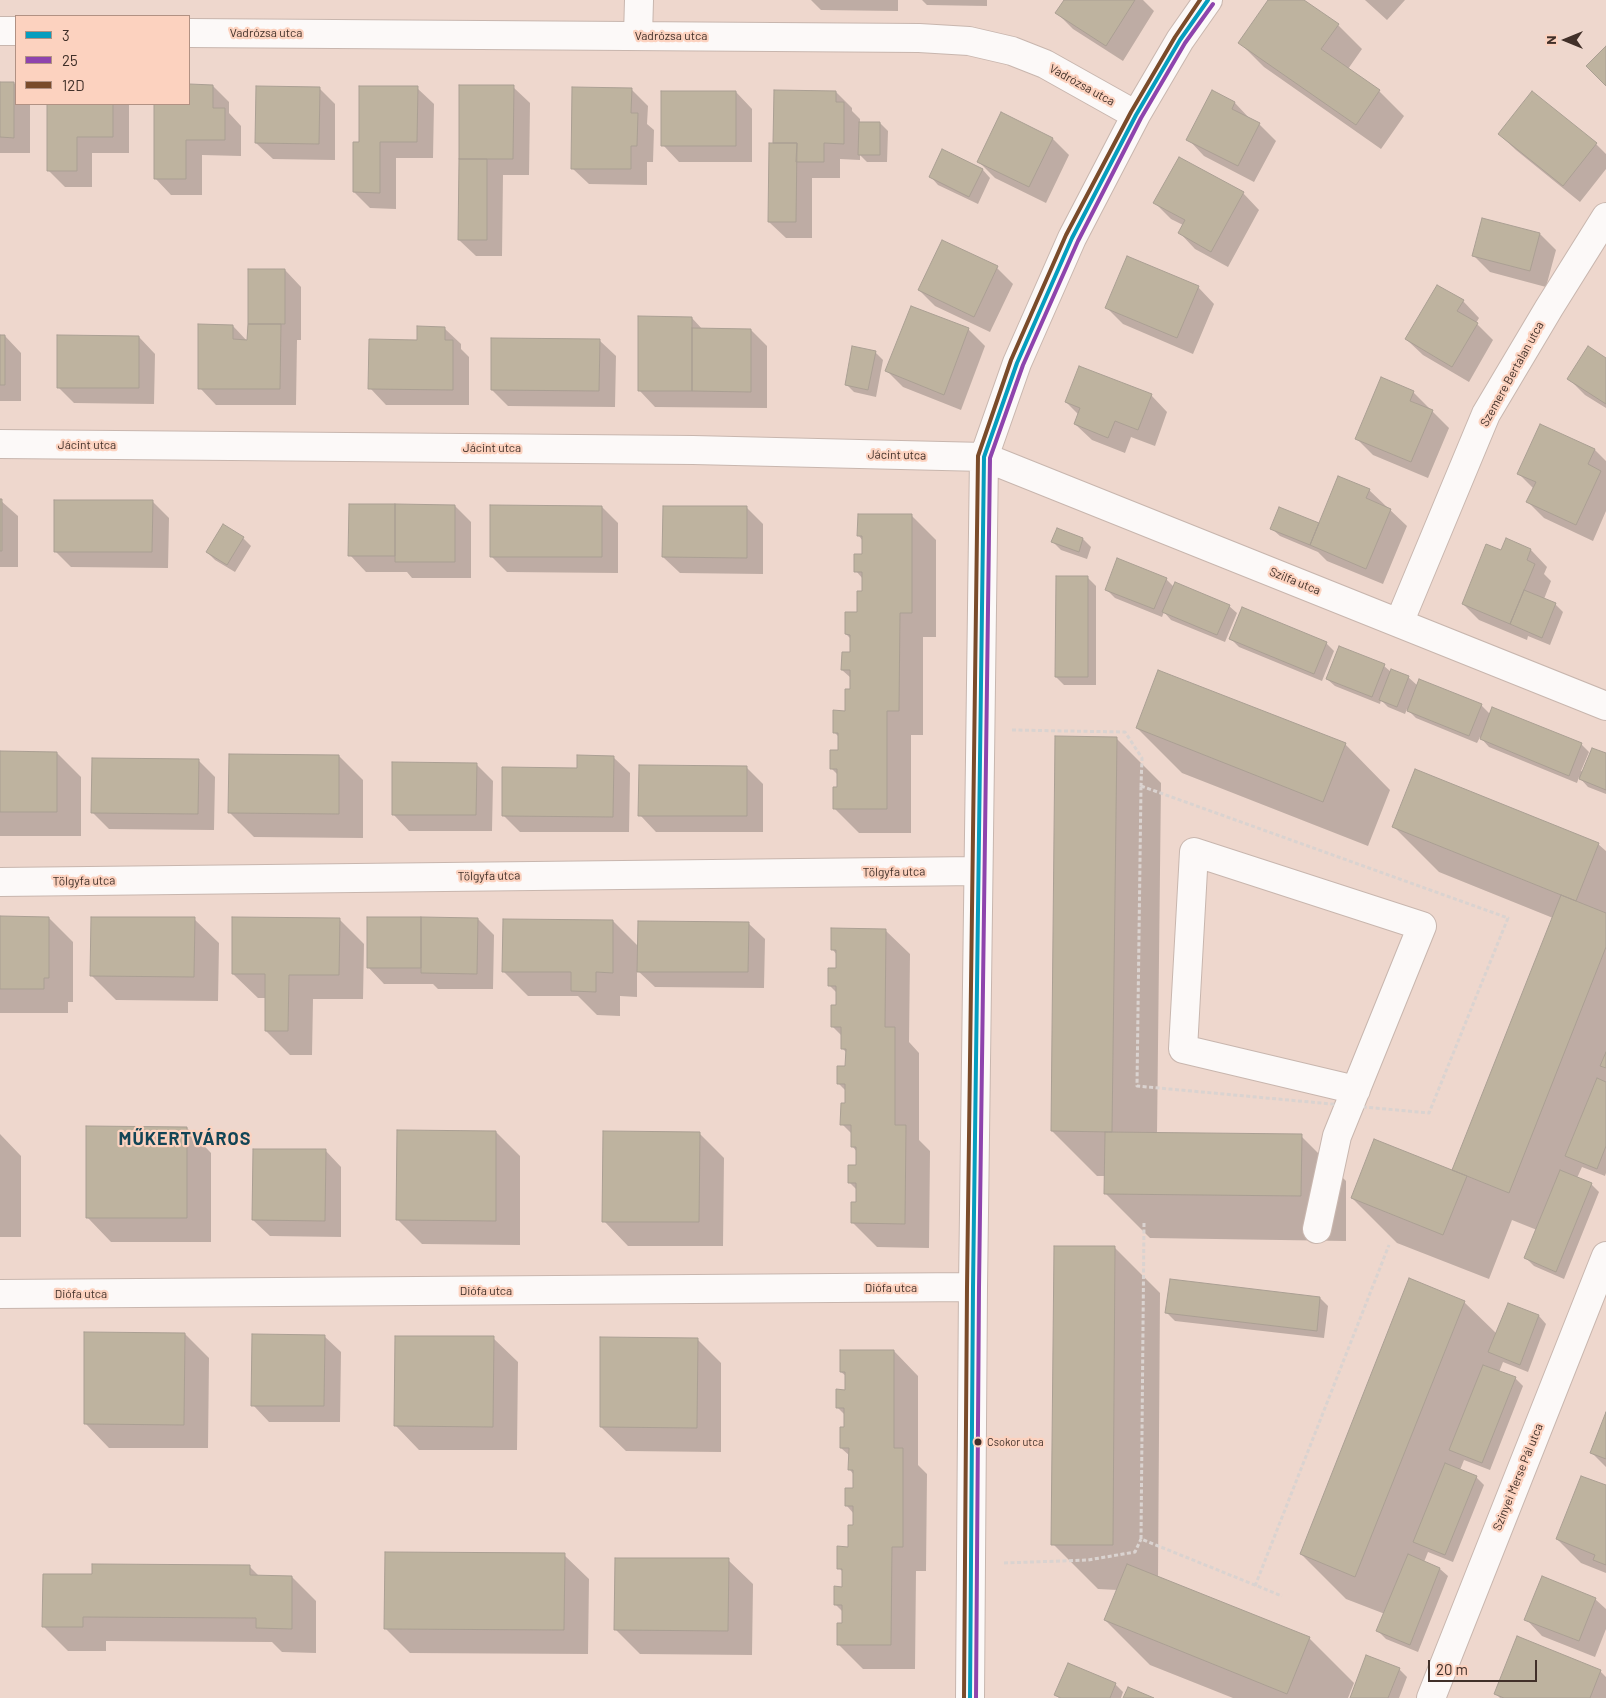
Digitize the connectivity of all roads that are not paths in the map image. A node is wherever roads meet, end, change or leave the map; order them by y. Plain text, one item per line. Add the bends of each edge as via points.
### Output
1 (639, 0) edge
2 (1208, 0) edge
3 (0, 31) edge
4 (15, 31) edge
5 (190, 33) edge
6 (638, 36) junction
7 (1136, 115) junction
8 (1606, 217) edge
9 (0, 444) edge
10 (984, 457) junction
11 (1399, 623) junction
12 (1606, 706) edge
13 (978, 871) junction
14 (0, 882) edge
15 (1353, 1098) junction
16 (1317, 1229) dead end
17 (1606, 1256) edge
18 (972, 1287) junction
19 (0, 1294) edge
20 (970, 1698) edge
21 (1431, 1698) edge

1 - 6 street
2 - 7 street via 1180,40
3 - 4 street
5 - 6 street, Vadrózsa utca
6 - 7 street, Vadrózsa utca via 969,41 1012,51 1045,64
7 - 10 street via 1068,246 1016,363
8 - 11 street, Szemere Bertalan utca via 1486,414
9 - 10 street, Jácint utca via 693,450
10 - 11 street, Szilfa utca
10 - 13 street
11 - 12 street, Szilfa utca
13 - 14 street, Tölgyfa utca
13 - 18 street
15 - 15 street via 1422,926 1194,852 1183,1049
15 - 16 street via 1337,1136
17 - 21 street, Szinyei Merse Pál utca
18 - 19 street, Diófa utca
18 - 20 street

